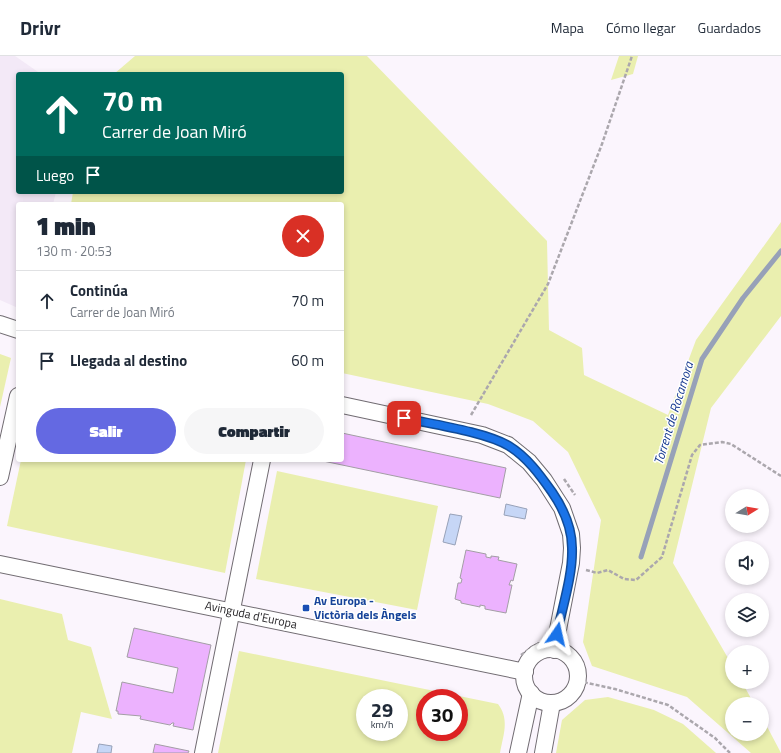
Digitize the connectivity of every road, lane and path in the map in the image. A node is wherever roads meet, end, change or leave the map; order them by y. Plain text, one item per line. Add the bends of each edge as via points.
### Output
1 (632, 56) edge
2 (0, 324) edge
3 (16, 329) edge
4 (16, 405) edge
5 (344, 406) edge
6 (471, 415) dead end
7 (262, 462) edge
8 (781, 476) edge
9 (0, 477) edge
10 (0, 564) edge
11 (586, 570) dead end
12 (232, 611) junction
13 (549, 644) junction
14 (520, 656) dead end
15 (525, 672) junction
16 (578, 681) junction
17 (531, 693) junction
18 (552, 703) junction
19 (203, 753) edge
20 (518, 753) edge
21 (542, 753) edge
22 (730, 753) edge

1 - 6 path via 602,144 548,284
2 - 3 street
4 - 9 street
5 - 13 street via 496,440 518,452 544,480 562,508 572,548 571,563
7 - 12 street
8 - 11 path via 731,444 722,442 700,445 692,455 662,557 636,580 624,579 608,570 597,573
10 - 12 street, Avinguda d'Europa
12 - 15 street, Avinguda d'Europa
12 - 19 street
13 - 14 path
13 - 15 street via 528,662
13 - 16 street via 574,662
15 - 17 street via 527,688
16 - 18 street via 568,697
16 - 22 path via 668,705 715,738
17 - 18 street via 541,701
17 - 20 street
18 - 21 street

